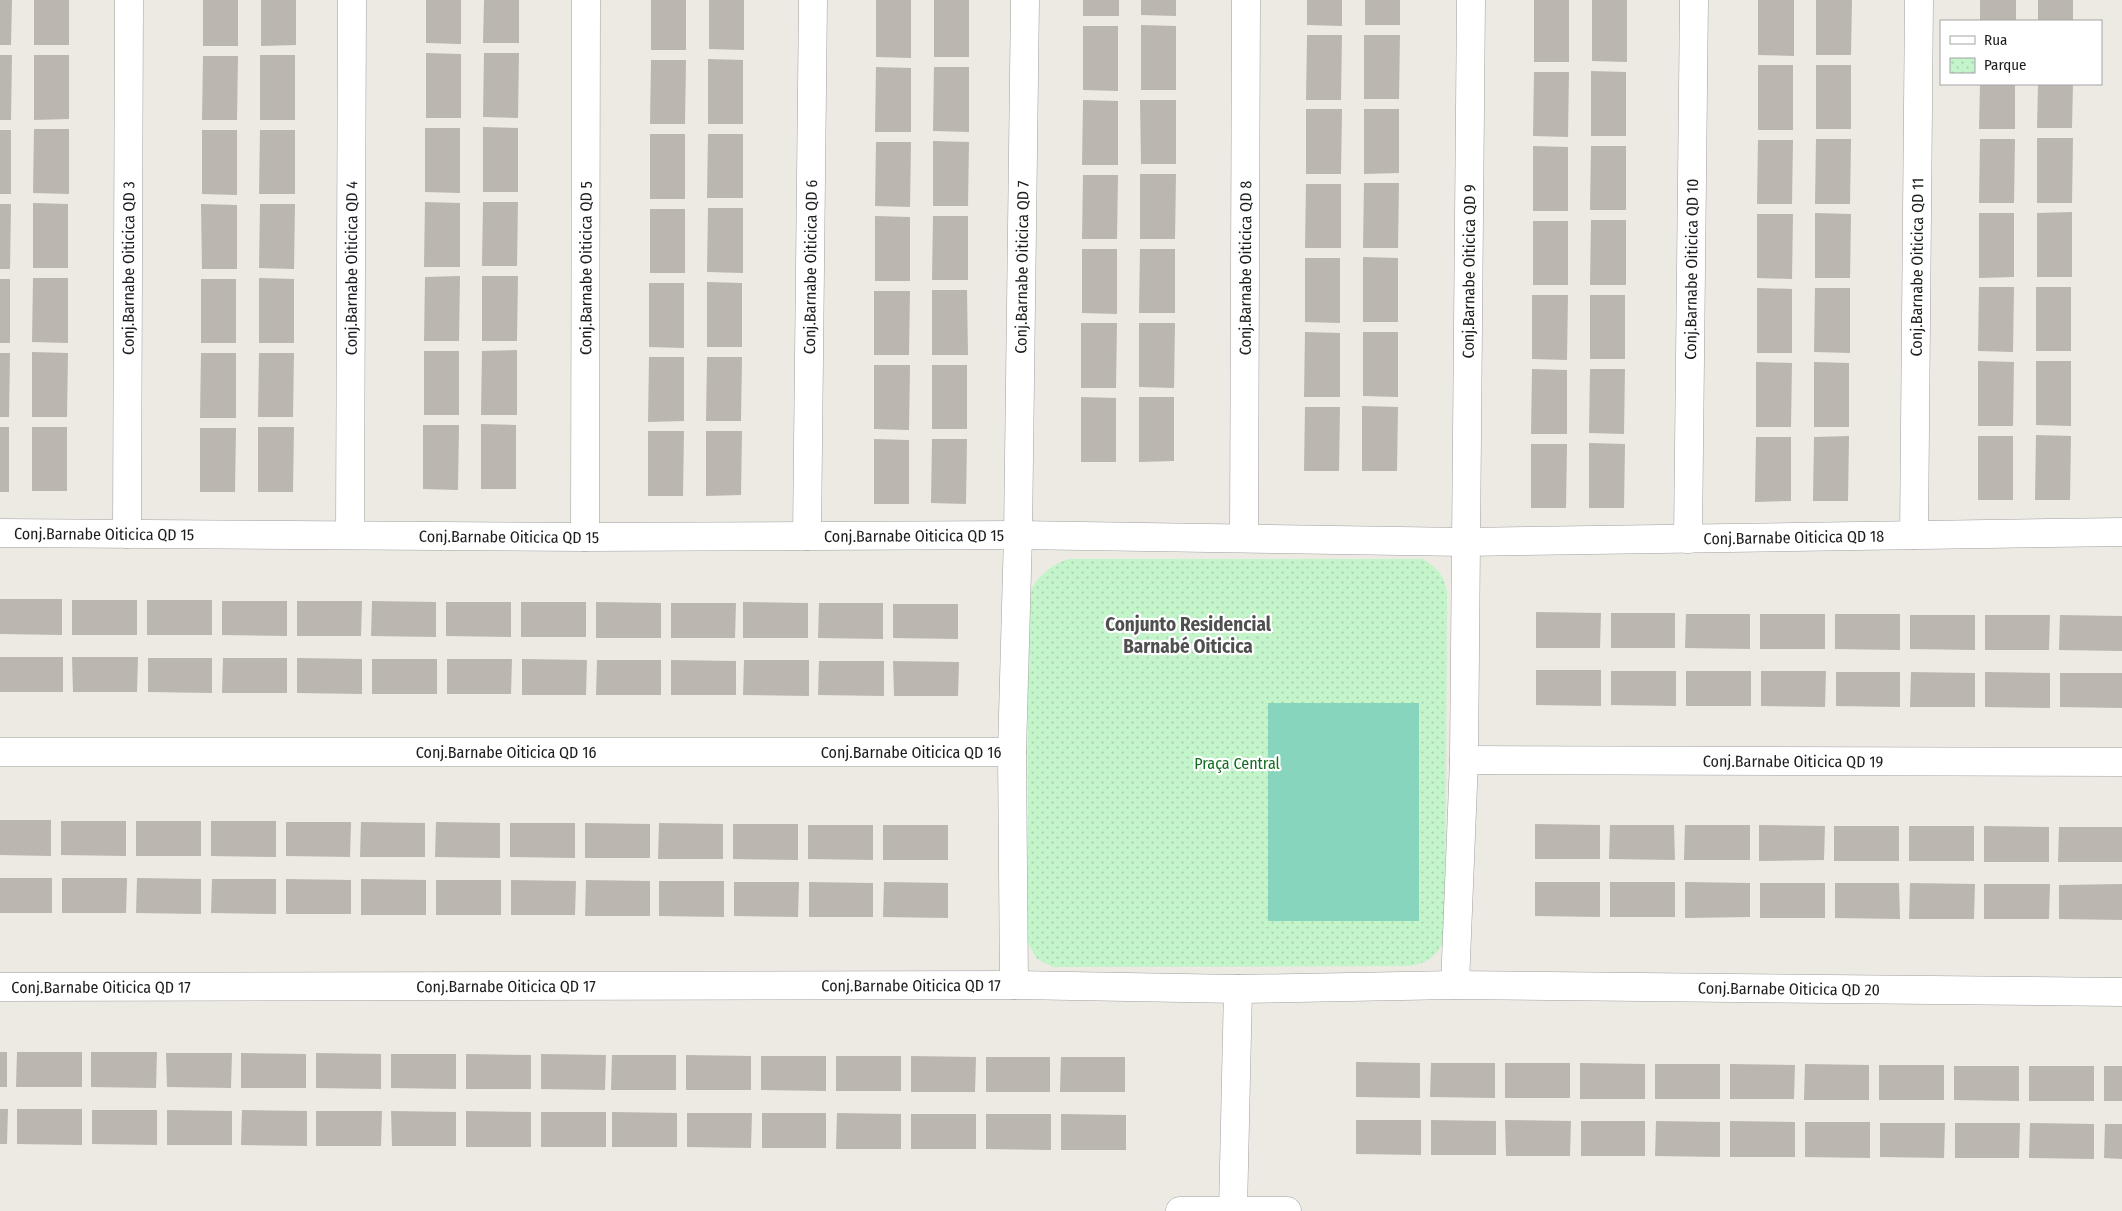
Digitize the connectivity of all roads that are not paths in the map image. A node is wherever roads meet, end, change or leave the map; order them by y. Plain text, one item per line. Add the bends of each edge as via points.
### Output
1 (130, 0) edge
2 (352, 0) edge
3 (586, 0) edge
4 (813, 0) edge
5 (1025, 0) edge
6 (1246, 0) edge
7 (1471, 0) edge
8 (1694, 0) edge
9 (1919, 0) edge
10 (2122, 532) edge
11 (0, 533) edge
12 (127, 534) junction
13 (350, 534) junction
14 (1018, 535) junction
15 (1914, 535) junction
16 (808, 536) junction
17 (585, 537) junction
18 (1244, 538) junction
19 (1688, 538) junction
20 (1465, 542) junction
21 (0, 752) edge
22 (1012, 752) junction
23 (1464, 760) junction
24 (2122, 762) edge
25 (1014, 985) junction
26 (1455, 985) junction
27 (0, 987) edge
28 (1238, 989) junction
29 (2122, 992) edge
30 (1180, 1211) edge
31 (1233, 1211) edge
32 (1287, 1211) edge

1 - 12 street, Conj.Barnabe Oiticica QD 3
2 - 13 street, Conj.Barnabe Oiticica QD 4
3 - 17 street, Conj.Barnabe Oiticica QD 5
4 - 16 street, Conj.Barnabe Oiticica QD 6
5 - 14 street, Conj.Barnabe Oiticica QD 7
6 - 18 street, Conj.Barnabe Oiticica QD 8
7 - 20 street, Conj.Barnabe Oiticica QD 9
8 - 19 street, Conj.Barnabe Oiticica QD 10
9 - 15 street, Conj.Barnabe Oiticica QD 11
10 - 15 street, Conj.Barnabe Oiticica QD 18
11 - 12 street, Conj.Barnabe Oiticica QD 15
12 - 13 street, Conj.Barnabe Oiticica QD 15
13 - 17 street, Conj.Barnabe Oiticica QD 15
14 - 16 street, Conj.Barnabe Oiticica QD 15
14 - 18 street, Conj.Barnabe Oiticica QD 15
14 - 22 street, Conj.Barnabe Oiticica QD 7
15 - 19 street, Conj.Barnabe Oiticica QD 18
16 - 17 street, Conj.Barnabe Oiticica QD 15
18 - 20 street, Conj.Barnabe Oiticica QD 18
19 - 20 street, Conj.Barnabe Oiticica QD 18
20 - 23 street, Conj.Barnabe Oiticica QD 9
21 - 22 street, Conj.Barnabe Oiticica QD 16
22 - 25 street, Conj.Barnabe Oiticica QD 7
23 - 24 street, Conj.Barnabe Oiticica QD 19
23 - 26 street, Conj.Barnabe Oiticica QD 9
25 - 27 street, Conj.Barnabe Oiticica QD 17
25 - 28 street, Conj.Barnabe Oiticica QD 17
26 - 28 street, Conj.Barnabe Oiticica QD 20
26 - 29 street, Conj.Barnabe Oiticica QD 20
28 - 31 street
30 - 31 street
31 - 32 street

